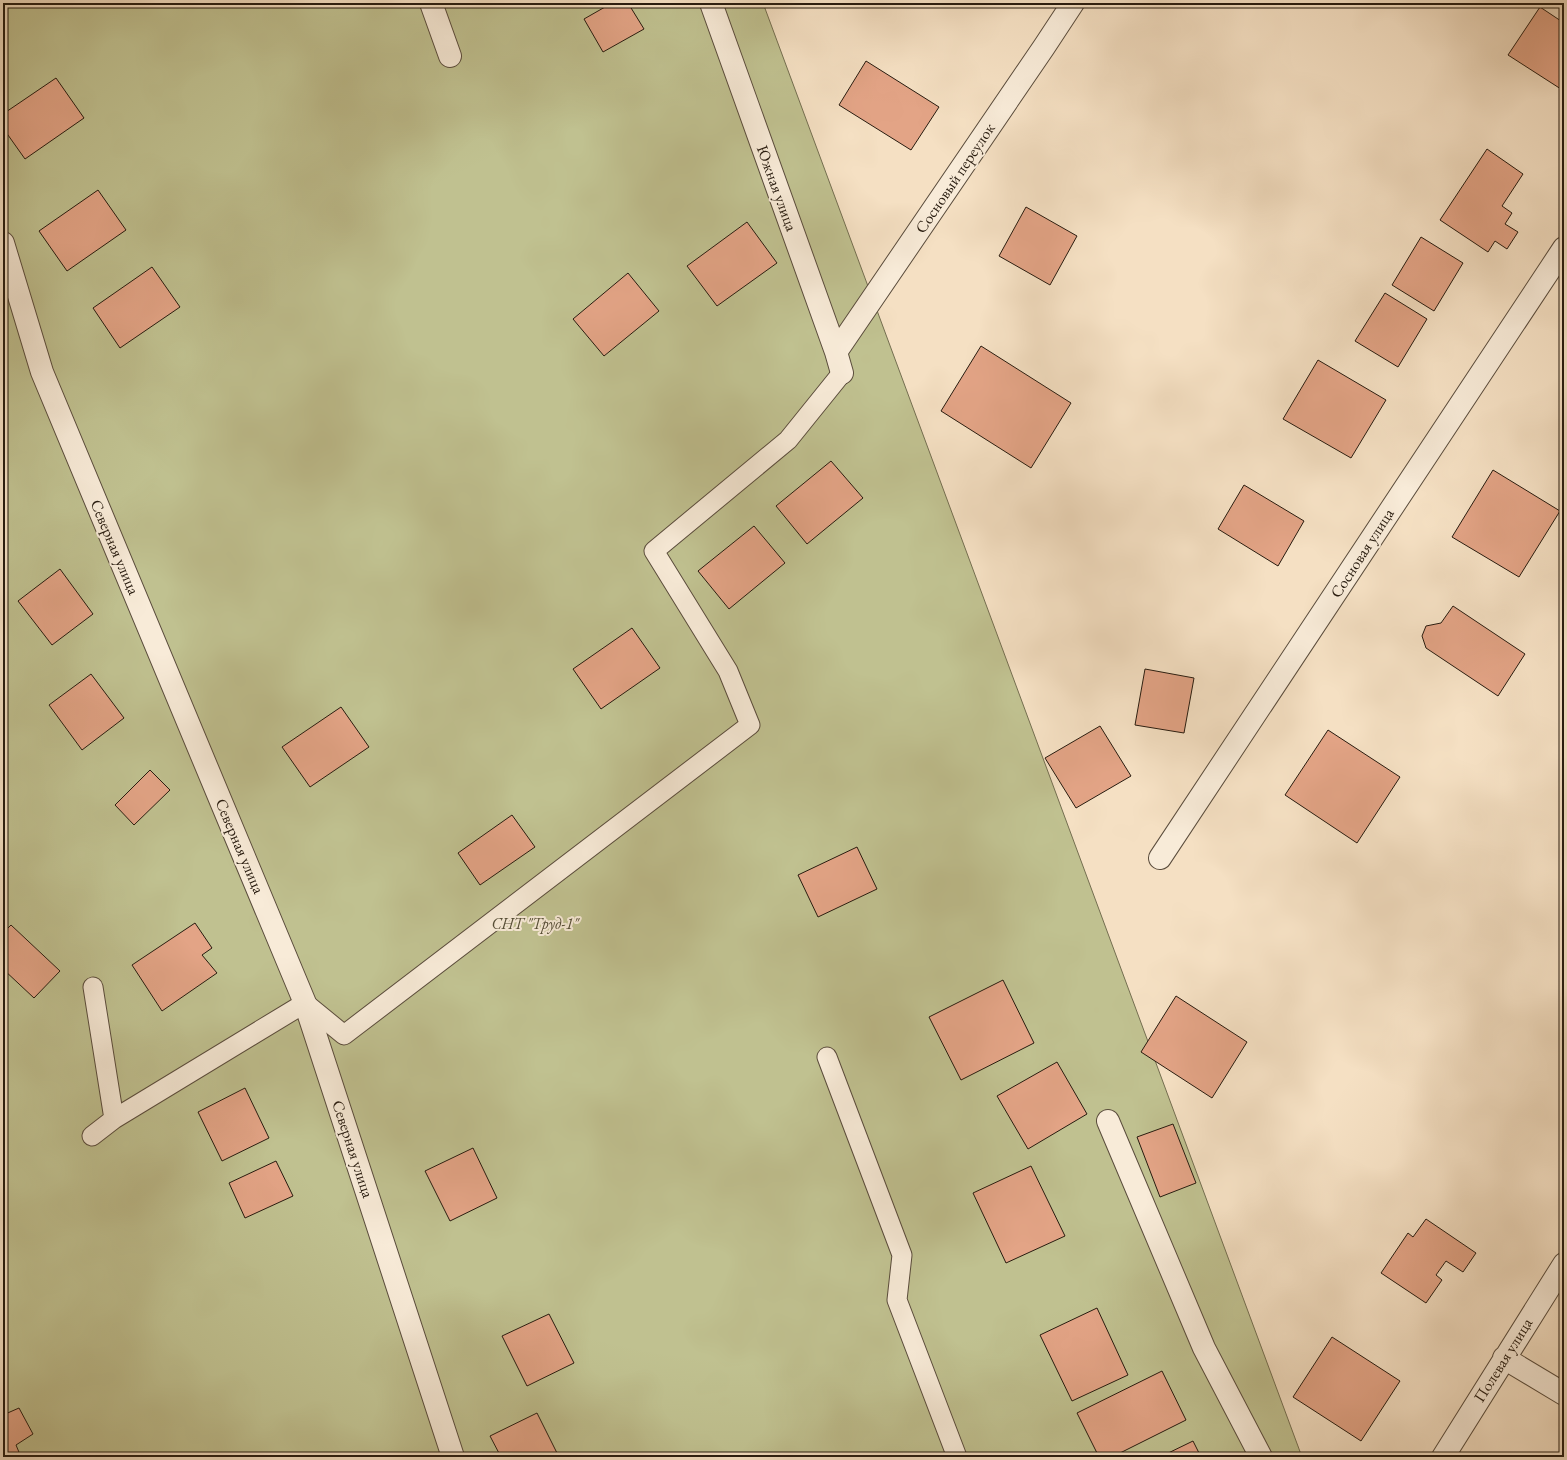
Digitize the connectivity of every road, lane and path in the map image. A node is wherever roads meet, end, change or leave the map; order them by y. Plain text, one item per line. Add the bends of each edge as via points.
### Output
1 (431, 3) edge
2 (711, 3) edge
3 (1073, 3) edge
4 (450, 56) dead end
5 (3, 243) edge
6 (1564, 248) edge
7 (836, 352) junction
8 (842, 374) joint
9 (1160, 858) dead end
10 (93, 987) dead end
11 (305, 1003) junction
12 (827, 1056) dead end
13 (114, 1119) junction
14 (1108, 1122) dead end
15 (92, 1136) dead end
16 (1564, 1264) edge
17 (1504, 1358) junction
18 (1564, 1394) edge
19 (453, 1457) edge
20 (957, 1457) edge
21 (1261, 1457) edge
22 (1443, 1457) edge

1 - 4 street
2 - 7 street, Южная улица
3 - 7 street, Сосновый переулок
5 - 11 street, Северная улица via 42,372
6 - 9 street, Сосновая улица
7 - 8 street, Южная улица
8 - 11 lane via 788,440 654,551 728,671 750,725 344,1035
10 - 13 lane
11 - 13 lane
11 - 19 street, Северная улица
12 - 20 lane via 902,1256 897,1300
13 - 15 lane
14 - 21 street via 1204,1348
16 - 17 street, Полевая улица
17 - 18 street
17 - 22 street, Полевая улица

